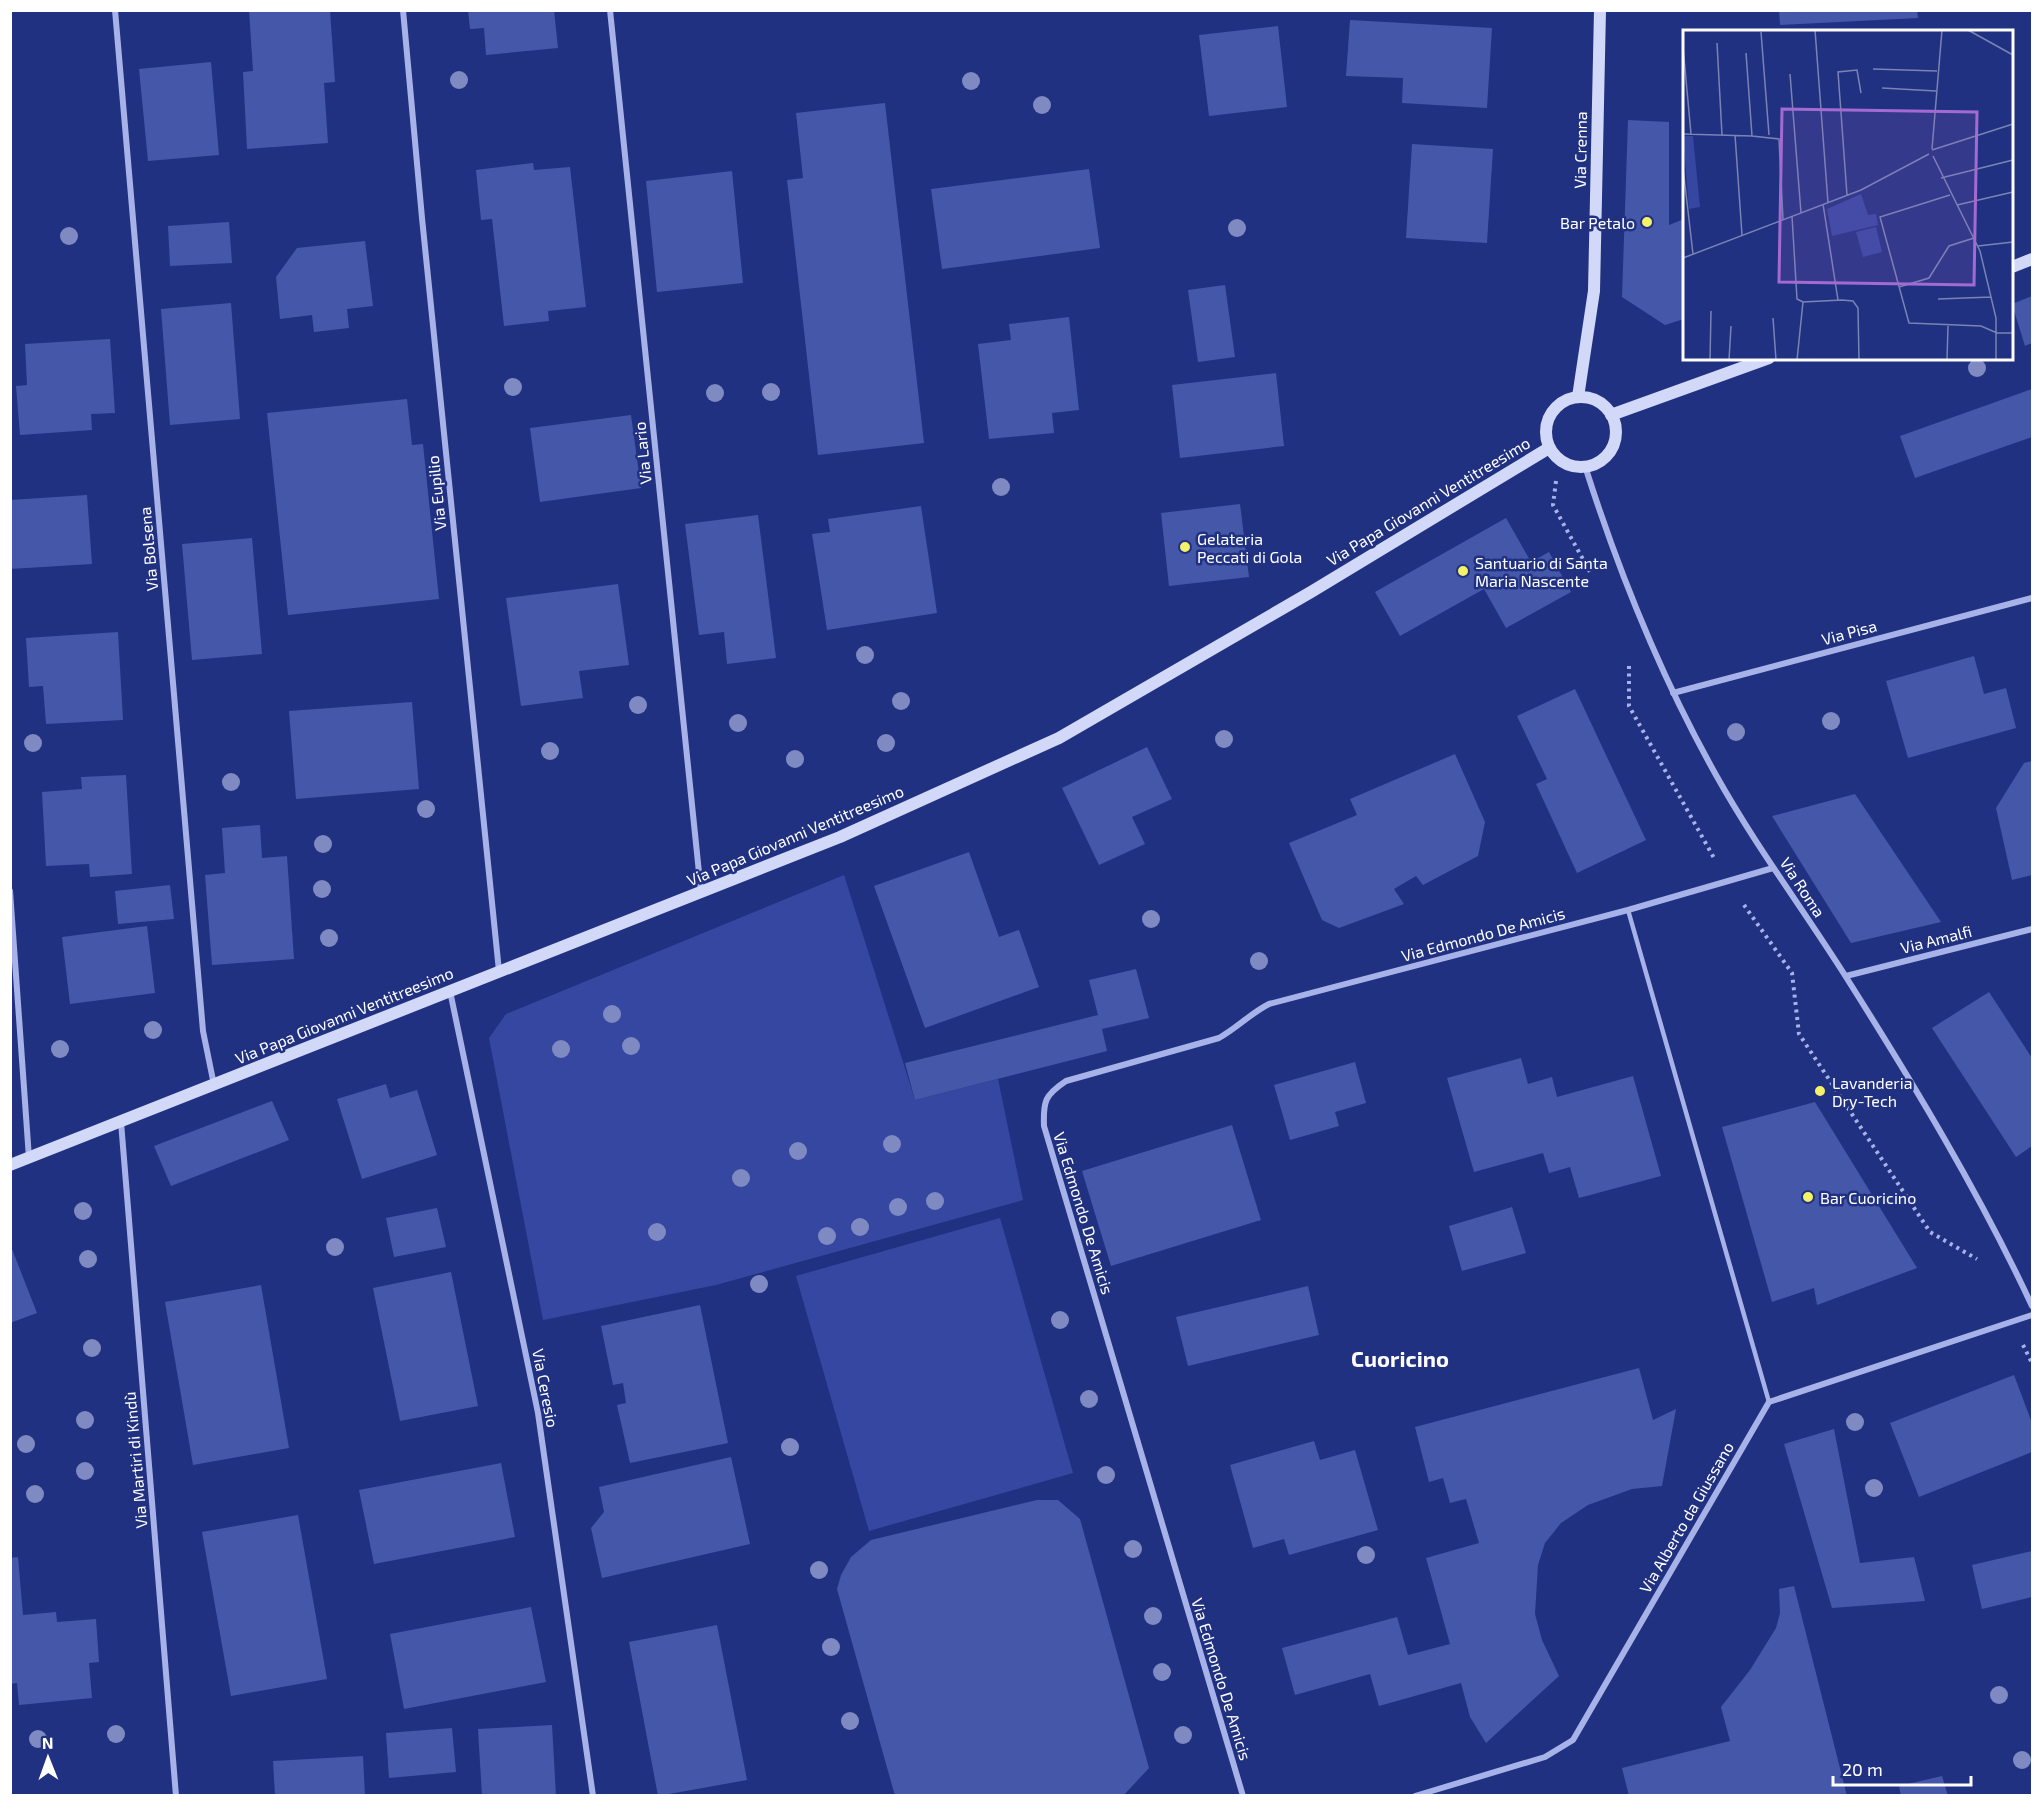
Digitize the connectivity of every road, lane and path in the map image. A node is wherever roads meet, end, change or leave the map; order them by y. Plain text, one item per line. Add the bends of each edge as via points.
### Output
1 (115, 10) edge
2 (403, 10) edge
3 (610, 10) edge
4 (1600, 10) edge
5 (2032, 259) edge
6 (2013, 267) edge
7 (1762, 360) edge
8 (1578, 397) junction
9 (1611, 415) junction
10 (1549, 448) junction
11 (1558, 459) junction
12 (1586, 466) junction
13 (1591, 574) dead end
14 (2032, 598) edge
15 (1629, 664) dead end
16 (1673, 693) junction
17 (1773, 868) junction
18 (1728, 882) junction
19 (10, 891) edge
20 (701, 892) junction
21 (1628, 910) junction
22 (2032, 929) edge
23 (500, 972) junction
24 (1845, 976) junction
25 (450, 990) junction
26 (214, 1085) junction
27 (121, 1122) junction
28 (29, 1158) junction
29 (10, 1166) edge
30 (1978, 1260) dead end
31 (2032, 1306) edge
32 (2032, 1315) edge
33 (2011, 1322) junction
34 (2032, 1363) edge
35 (1768, 1402) junction
36 (176, 1796) edge
37 (593, 1796) edge
38 (1243, 1796) edge
39 (1415, 1796) edge

1 - 26 street, Via Bolsena via 202,1031
2 - 23 street, Via Eupilio
3 - 20 street, Via Lario
4 - 8 street, Via Crenna via 1594,291
5 - 6 street
7 - 9 street
8 - 9 street via 1591,398
8 - 10 street via 1564,401 1547,421
9 - 12 street via 1616,437 1612,447 1606,457
10 - 11 street
10 - 20 street, Via Papa Giovanni Ventitreesimo via 1059,738 840,837
11 - 12 street via 1572,466
11 - 13 path via 1553,505
12 - 16 street, Via Roma via 1612,551
14 - 16 street, Via Pisa
15 - 18 path via 1629,706
16 - 17 street, Via Roma via 1716,776
17 - 18 street, Via Edmondo De Amicis
17 - 24 street, Via Roma
18 - 21 street, Via Edmondo De Amicis
18 - 30 path via 1792,974 1799,1034 1923,1222 1930,1232
19 - 28 street
20 - 23 street, Via Papa Giovanni Ventitreesimo
21 - 35 lane
21 - 38 street, Via Edmondo De Amicis via 1269,1004 1219,1038 1066,1081 1050,1092 1043,1108 1044,1126
22 - 24 street, Via Amalfi
23 - 25 street, Via Papa Giovanni Ventitreesimo
24 - 31 street, Via Roma via 1960,1164
25 - 26 street, Via Papa Giovanni Ventitreesimo
25 - 37 street, Via Ceresio via 538,1413
26 - 27 street, Via Papa Giovanni Ventitreesimo
27 - 28 street, Via Papa Giovanni Ventitreesimo
27 - 36 street, Via Martiri di Kindù
28 - 29 street, Via Papa Giovanni Ventitreesimo
32 - 33 street
33 - 34 path
33 - 35 street
35 - 39 street, Via Alberto da Giussano via 1573,1740 1545,1757

